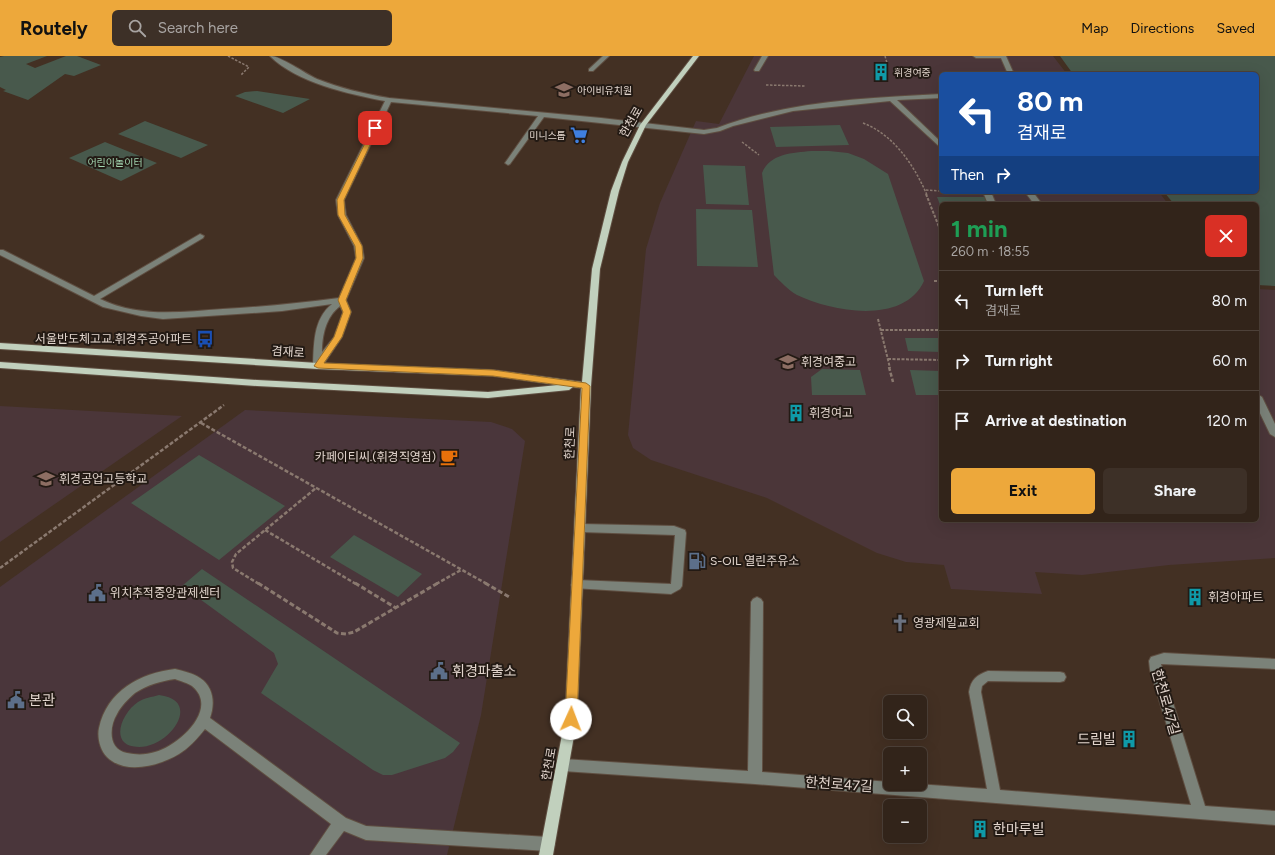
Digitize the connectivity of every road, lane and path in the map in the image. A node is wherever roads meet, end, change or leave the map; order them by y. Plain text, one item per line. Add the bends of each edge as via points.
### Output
1 (228, 56) edge
2 (273, 56) edge
3 (606, 56) edge
4 (696, 56) edge
5 (765, 56) edge
6 (885, 56) edge
7 (976, 56) edge
8 (887, 63) dead end
9 (591, 70) dead end
10 (757, 70) dead end
11 (1010, 72) edge
12 (241, 75) dead end
13 (939, 96) edge
14 (891, 98) junction
15 (389, 100) junction
16 (542, 114) junction
17 (861, 123) dead end
18 (643, 125) junction
19 (736, 138) dead end
20 (939, 144) edge
21 (759, 155) dead end
22 (508, 163) dead end
23 (926, 190) junction
24 (939, 190) edge
25 (939, 226) edge
26 (200, 236) dead end
27 (0, 252) edge
28 (939, 280) edge
29 (934, 281) dead end
30 (94, 299) junction
31 (342, 300) junction
32 (878, 319) dead end
33 (881, 330) junction
34 (939, 330) edge
35 (0, 346) edge
36 (888, 359) junction
37 (939, 360) edge
38 (0, 365) edge
39 (318, 366) junction
40 (893, 382) dead end
41 (586, 386) junction
42 (1259, 401) edge
43 (224, 405) dead end
44 (201, 423) dead end
45 (1275, 434) edge
46 (316, 488) junction
47 (581, 528) junction
48 (265, 530) junction
49 (0, 568) edge
50 (461, 570) junction
51 (577, 585) junction
52 (511, 598) dead end
53 (757, 602) dead end
54 (396, 608) junction
55 (1275, 664) edge
56 (1060, 677) dead end
57 (204, 720) junction
58 (563, 765) junction
59 (755, 778) junction
60 (995, 797) junction
61 (1200, 813) junction
62 (1275, 818) edge
63 (341, 823) junction
64 (547, 849) edge
65 (317, 855) edge

1 - 12 path via 249,67
2 - 15 street via 300,73 335,88
3 - 9 street
4 - 18 main road, 한천로
5 - 10 street
6 - 8 path
7 - 11 street via 1002,56
13 - 14 street
14 - 18 street via 793,110 712,132
14 - 20 street
15 - 16 street
15 - 31 street via 340,200 342,215 358,246 360,258
16 - 18 street
16 - 22 street
17 - 23 path via 882,131 915,168
18 - 41 main road, 한천로 via 625,162 615,191 596,269
19 - 21 path
23 - 24 path
23 - 25 path
26 - 30 street
27 - 30 street
28 - 29 path
30 - 31 street via 119,310 163,316 282,308
31 - 39 street via 328,311 318,337
31 - 39 street via 347,312 338,337
32 - 33 path
33 - 34 path
33 - 36 path
35 - 39 main road, 겸재로
36 - 37 path
36 - 40 path
38 - 41 main road via 257,383 488,395
39 - 41 main road, 겸재로 via 493,373
41 - 47 main road, 한천로
42 - 45 street
43 - 49 path
44 - 46 path
46 - 48 path
46 - 50 path
47 - 51 main road, 한천로
47 - 51 street via 674,530 680,533 676,586 672,589
48 - 54 path
48 - 54 path via 236,554 232,562 233,568 337,633 354,632
50 - 52 path
50 - 54 path
51 - 58 main road, 한천로 via 571,719
53 - 59 street
55 - 61 street, 한천로47길 via 1164,658 1155,661
56 - 60 street via 988,676 979,679 976,684 975,692
57 - 57 street via 206,694 200,684 189,677 175,674 144,681 129,691 115,704 107,718 104,733 107,746 116,756 130,761 147,762 181,747 194,735
57 - 63 street
58 - 59 street, 한천로47길
58 - 64 main road, 한천로
59 - 60 street, 한천로47길
60 - 61 street, 한천로47길
61 - 62 street, 한천로47길
63 - 64 street via 366,833
63 - 65 street

